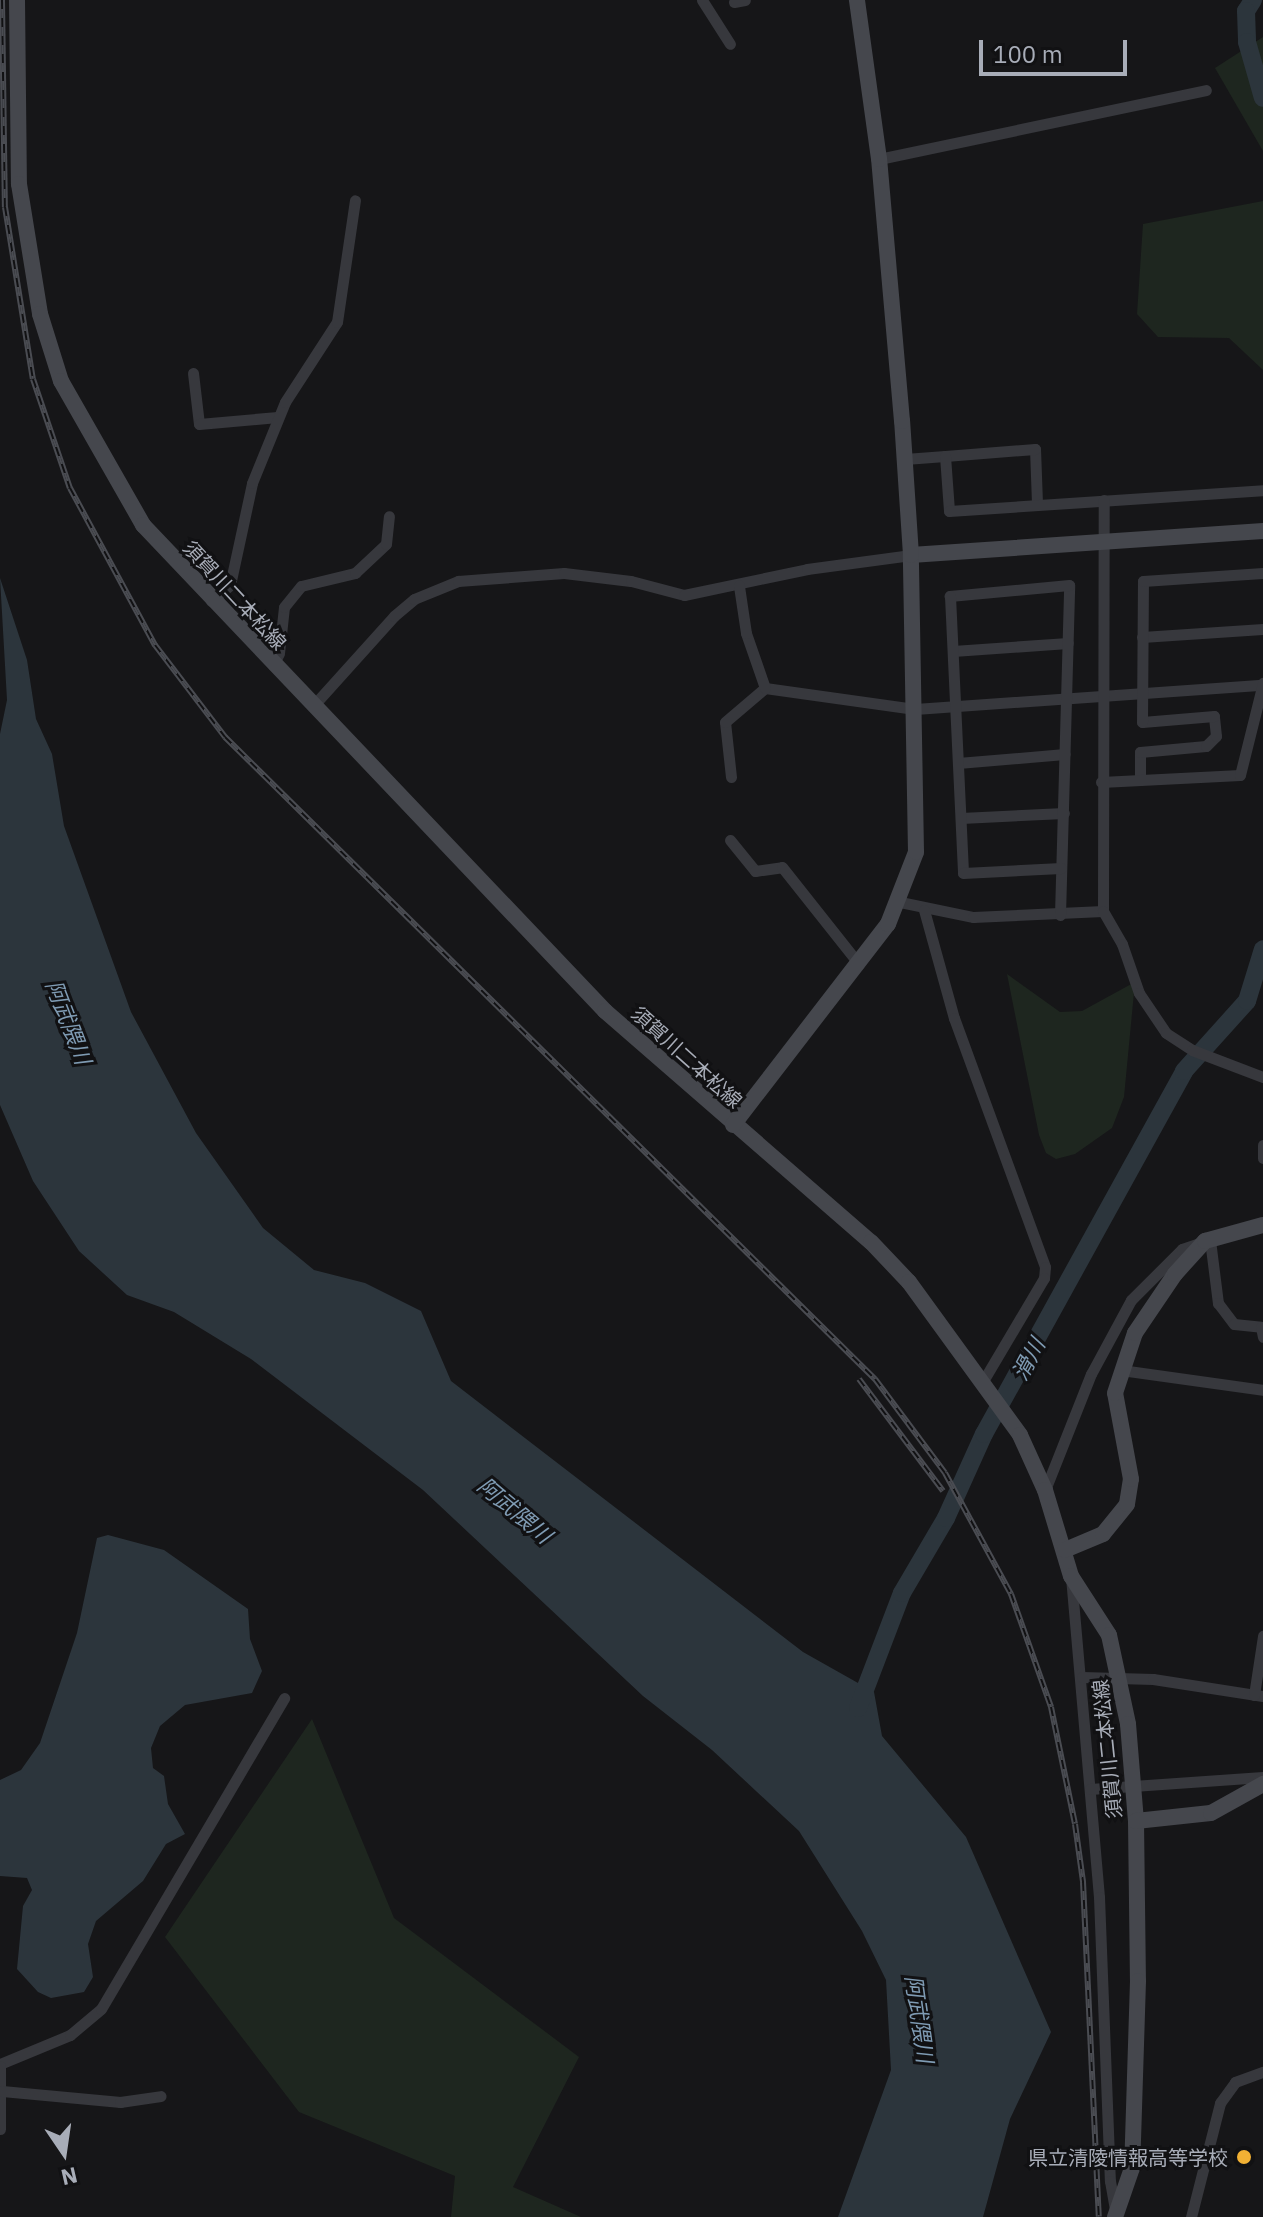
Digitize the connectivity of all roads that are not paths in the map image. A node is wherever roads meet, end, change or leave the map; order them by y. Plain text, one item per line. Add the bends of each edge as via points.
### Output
1 (17, 0) edge
2 (702, 0) edge
3 (857, 0) edge
4 (730, 44) dead end
5 (1206, 90) dead end
6 (879, 159) junction
7 (355, 200) dead end
8 (193, 373) dead end
9 (278, 417) junction
10 (945, 456) junction
11 (905, 459) junction
12 (1263, 490) edge
13 (1104, 500) junction
14 (1037, 503) junction
15 (389, 516) dead end
16 (1263, 531) edge
17 (1107, 542) junction
18 (911, 555) junction
19 (1263, 573) edge
20 (739, 586) junction
21 (211, 601) junction
22 (1263, 629) edge
23 (1142, 637) junction
24 (1068, 643) junction
25 (953, 651) junction
26 (273, 665) junction
27 (1263, 684) edge
28 (765, 688) junction
29 (1141, 693) junction
30 (1104, 695) junction
31 (1067, 698) junction
32 (313, 706) junction
33 (955, 706) junction
34 (915, 709) junction
35 (1065, 754) junction
36 (958, 763) junction
37 (731, 777) dead end
38 (1140, 780) junction
39 (1101, 782) junction
40 (1064, 813) junction
41 (961, 818) junction
42 (730, 840) dead end
43 (1061, 868) junction
44 (900, 902) junction
45 (924, 910) junction
46 (1103, 911) junction
47 (1060, 915) junction
48 (859, 964) junction
49 (1263, 1077) edge
50 (733, 1125) junction
51 (1263, 1145) edge
52 (1263, 1158) edge
53 (1263, 1225) edge
54 (1208, 1241) junction
55 (1263, 1337) edge
56 (1121, 1370) junction
57 (985, 1384) junction
58 (1263, 1390) edge
59 (1045, 1490) junction
60 (1065, 1550) junction
61 (1071, 1576) junction
62 (1263, 1636) edge
63 (1082, 1677) junction
64 (1120, 1678) junction
65 (1258, 1695) edge
66 (284, 1698) dead end
67 (1263, 1777) edge
68 (1263, 1784) edge
69 (1133, 1786) junction
70 (1090, 1789) junction
71 (1136, 1821) junction
72 (0, 2065) edge
73 (1263, 2072) edge
74 (2, 2091) junction
75 (161, 2096) dead end
76 (0, 2129) edge
77 (1116, 2216) edge
78 (1191, 2217) edge

1 - 21 main road, 須賀川二本松線 via 22,226 50,348 61,381 122,494
2 - 4 street
3 - 6 main road
5 - 6 street
6 - 11 main road
7 - 9 street via 337,322
8 - 9 street via 199,424
9 - 21 street via 252,483 230,585
10 - 11 street
10 - 14 street via 949,511
10 - 14 street via 1035,449
11 - 18 main road
12 - 13 street
13 - 14 street
13 - 17 street
15 - 26 street via 386,544 355,573 301,586 284,607
16 - 17 main road
17 - 18 main road
17 - 30 street
18 - 20 street via 807,569
18 - 34 main road
19 - 23 street via 1143,581
20 - 28 street via 746,633
20 - 32 street via 684,595 631,581 564,573 458,581 414,599 394,616
21 - 26 main road, 須賀川二本松線
22 - 23 street
23 - 29 street
24 - 25 street
24 - 25 street via 1069,585 950,596
24 - 31 street
25 - 33 street
26 - 32 main road, 須賀川二本松線
27 - 29 street
27 - 38 street via 1240,775
28 - 34 street
28 - 37 street via 725,722
29 - 30 street
29 - 38 street via 1142,722 1214,716 1216,736 1206,746 1140,752
30 - 31 street
30 - 39 street
31 - 33 street
31 - 35 street
32 - 50 main road, 須賀川二本松線 via 605,1011
33 - 34 street
33 - 36 street
34 - 44 main road via 918,828
35 - 36 street
35 - 40 street
36 - 41 street
38 - 39 street
39 - 46 street
40 - 41 street
40 - 43 street
41 - 43 street via 963,873
42 - 48 street via 755,871 782,867
43 - 47 street
44 - 45 street
44 - 48 main road
45 - 47 street via 973,917
45 - 57 street via 954,1018 1045,1267 1044,1278
46 - 47 street
46 - 49 street via 1151,1017 1192,1050
48 - 50 main road
50 - 57 main road, 須賀川二本松線 via 871,1242 909,1282
51 - 52 street
53 - 54 main road
54 - 55 street via 1218,1303 1234,1324 1261,1327
54 - 56 main road via 1150,1310
54 - 59 street via 1182,1249 1131,1300 1091,1374
56 - 58 street
56 - 60 main road via 1114,1406 1130,1463 1127,1504 1103,1534
57 - 59 main road, 須賀川二本松線 via 1015,1425
59 - 60 main road, 須賀川二本松線
60 - 61 main road, 須賀川二本松線
61 - 63 street
61 - 64 main road, 須賀川二本松線 via 1109,1635
62 - 65 street
63 - 64 street
63 - 70 street
64 - 65 street
64 - 69 main road, 須賀川二本松線
66 - 72 street via 101,2009 70,2035
67 - 69 street
68 - 71 main road via 1211,1813
69 - 70 street
69 - 71 main road, 須賀川二本松線
70 - 77 street
71 - 77 main road, 須賀川二本松線 via 1133,2153 1130,2180
72 - 74 street
73 - 78 street via 1235,2082 1220,2103
74 - 75 street via 120,2102
74 - 76 street

